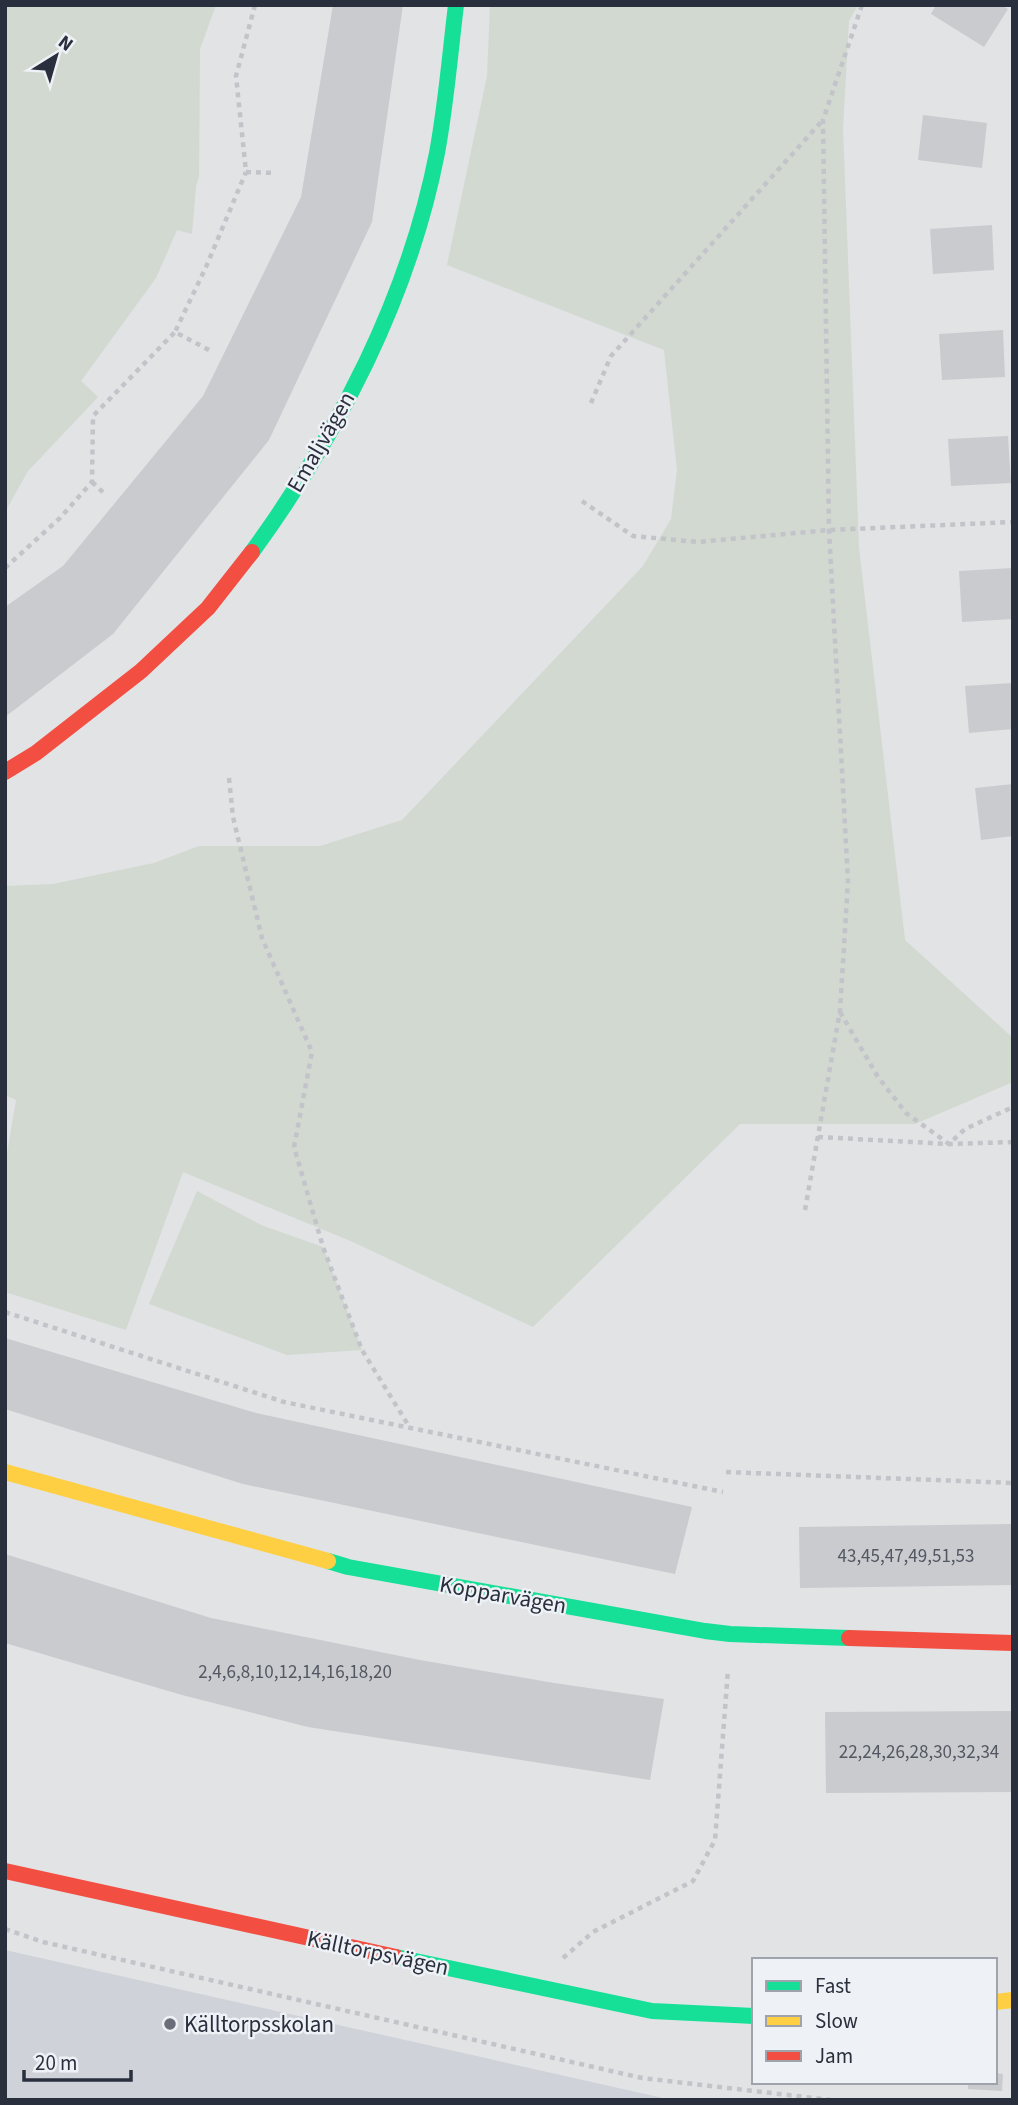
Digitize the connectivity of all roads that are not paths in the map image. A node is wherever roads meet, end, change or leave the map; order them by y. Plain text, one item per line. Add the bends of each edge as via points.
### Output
1 (456, 5) edge
2 (5, 772) edge
3 (5, 1472) edge
4 (1013, 1643) edge
5 (5, 1871) edge
6 (752, 2016) edge

1 - 2 street, Emaljvägen via 437,153 416,236 385,321 326,442 208,608 141,671
3 - 4 street, Kopparvägen via 348,1567 705,1631
5 - 6 street, Källtorpsvägen via 550,1992 652,2011

